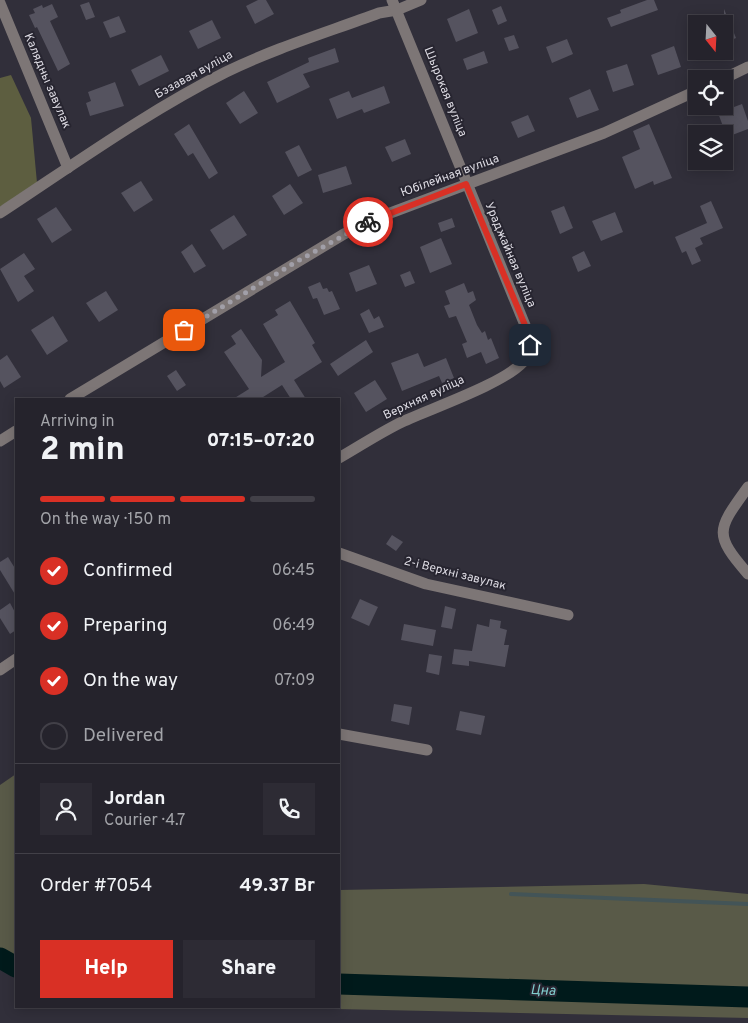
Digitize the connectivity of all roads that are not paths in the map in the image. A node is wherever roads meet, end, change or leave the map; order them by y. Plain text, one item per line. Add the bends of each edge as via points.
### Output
1 (420, 0) edge
2 (0, 3) edge
3 (395, 5) edge
4 (748, 67) edge
5 (733, 74) edge
6 (688, 95) edge
7 (68, 168) junction
8 (466, 184) junction
9 (0, 213) edge
10 (522, 363) joint
11 (72, 398) edge
12 (15, 432) edge
13 (0, 441) edge
14 (340, 457) edge
15 (748, 487) edge
16 (340, 553) edge
17 (748, 574) edge
18 (568, 615) dead end
19 (15, 660) edge
20 (0, 670) edge
21 (340, 734) edge
22 (427, 750) dead end

1 - 3 street, Бэзавая вуліца
2 - 7 street, Калядны завулак
3 - 7 street, Бэзавая вуліца via 246,63 158,112
3 - 8 street, Шырокая вуліца
4 - 5 street
6 - 8 street, Юбілейная вуліца via 604,133
7 - 9 street, Бэзавая вуліца
8 - 10 street, Ураджайная вуліца via 527,330 530,345
8 - 11 street, Юбілейная вуліца via 344,234
10 - 14 street, Верхняя вуліца via 504,376 400,423
12 - 13 street
15 - 17 street via 722,528 726,546
16 - 18 street, 2-і Верхні завулак via 426,584
19 - 20 street
21 - 22 street

